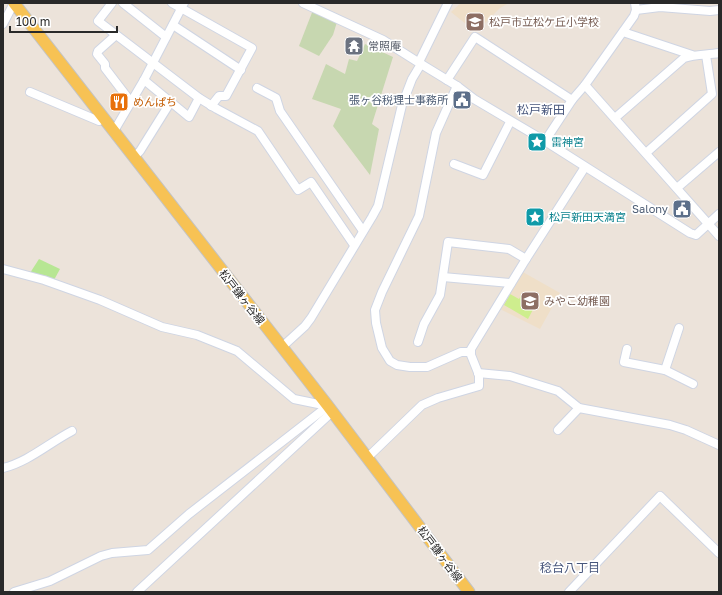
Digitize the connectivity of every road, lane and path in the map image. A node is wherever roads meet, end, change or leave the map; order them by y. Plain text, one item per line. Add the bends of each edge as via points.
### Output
1 (14, 3) edge
2 (112, 3) edge
3 (123, 3) edge
4 (172, 3) edge
5 (303, 3) edge
6 (448, 3) edge
7 (183, 6) edge
8 (635, 7) edge
9 (719, 10) edge
10 (3, 24) edge
11 (173, 25) junction
12 (622, 32) junction
13 (116, 35) junction
14 (166, 37) junction
15 (719, 53) edge
16 (692, 55) junction
17 (706, 55) junction
18 (153, 62) junction
19 (420, 63) junction
20 (241, 70) junction
21 (144, 80) junction
22 (446, 80) junction
23 (585, 85) junction
24 (457, 86) junction
25 (258, 88) dead end
26 (30, 92) dead end
27 (199, 98) junction
28 (572, 100) junction
29 (131, 102) junction
30 (170, 103) junction
31 (211, 106) junction
32 (104, 118) junction
33 (615, 118) junction
34 (510, 122) junction
35 (114, 131) junction
36 (545, 141) junction
37 (719, 152) edge
38 (646, 153) junction
39 (134, 157) junction
40 (454, 164) dead end
41 (586, 167) junction
42 (677, 188) junction
43 (719, 214) edge
44 (708, 224) junction
45 (363, 231) junction
46 (719, 236) edge
47 (354, 245) junction
48 (526, 259) junction
49 (3, 269) edge
50 (443, 277) junction
51 (511, 283) junction
52 (679, 328) dead end
53 (418, 342) dead end
54 (282, 348) junction
55 (627, 348) dead end
56 (470, 352) junction
57 (664, 370) junction
58 (478, 373) junction
59 (693, 384) dead end
60 (580, 408) junction
61 (330, 409) junction
62 (558, 430) dead end
63 (72, 431) dead end
64 (719, 445) edge
65 (367, 458) junction
66 (3, 468) edge
67 (719, 553) edge
68 (14, 592) edge
69 (136, 592) edge
70 (469, 592) edge
71 (569, 592) edge

1 - 10 street
1 - 32 main road, 松戸鎌ヶ谷線
2 - 13 street via 98,20
3 - 14 street
4 - 7 street
5 - 19 street via 383,40
6 - 19 street
7 - 11 street
7 - 20 street via 252,48
8 - 9 street
8 - 12 street via 634,16
11 - 14 street
11 - 20 street
12 - 16 street
12 - 23 street
13 - 18 street
13 - 29 street via 97,54
14 - 18 street
15 - 17 street
16 - 17 street
16 - 33 street via 684,58
17 - 38 street via 712,94
18 - 21 street
18 - 27 street
19 - 22 street
19 - 45 street via 402,105 378,206
20 - 31 street via 226,96 219,96
21 - 29 street
21 - 30 street
22 - 24 street
22 - 28 street via 475,37
23 - 28 street
23 - 33 street
24 - 34 street
24 - 56 street via 436,133 419,216 375,310 382,348 390,361 397,365 410,368 427,366 462,352
25 - 45 street via 276,98 280,111
26 - 32 street via 99,121
27 - 30 street via 188,117
27 - 31 street
28 - 36 street
29 - 35 street
30 - 39 street
31 - 47 street via 258,131 298,190 312,182
32 - 35 main road, 松戸鎌ヶ谷線
33 - 38 street
34 - 36 street
34 - 40 street via 483,175
35 - 39 main road, 松戸鎌ヶ谷線
36 - 41 street
37 - 42 street
38 - 42 street
39 - 54 main road, 松戸鎌ヶ谷線
41 - 44 street via 690,233 696,235
41 - 48 street
42 - 44 street
43 - 44 street
44 - 46 street
45 - 47 street
47 - 54 street via 311,318
48 - 50 street via 509,249 444,242
48 - 51 street
49 - 61 street via 44,280 100,300 162,327 197,335 237,351 294,399
50 - 51 street
50 - 53 street via 440,295 424,324
51 - 56 street
52 - 57 street
54 - 61 main road, 松戸鎌ヶ谷線
55 - 57 street via 624,362
56 - 58 street
57 - 59 street
58 - 60 street via 510,376 558,391
58 - 65 street via 479,386 422,405
60 - 62 street
60 - 64 street via 670,424
61 - 65 main road, 松戸鎌ヶ谷線
61 - 68 street via 189,514 148,550 101,556 50,581
61 - 69 street
63 - 66 street
65 - 70 main road, 松戸鎌ヶ谷線
67 - 71 street via 660,496

